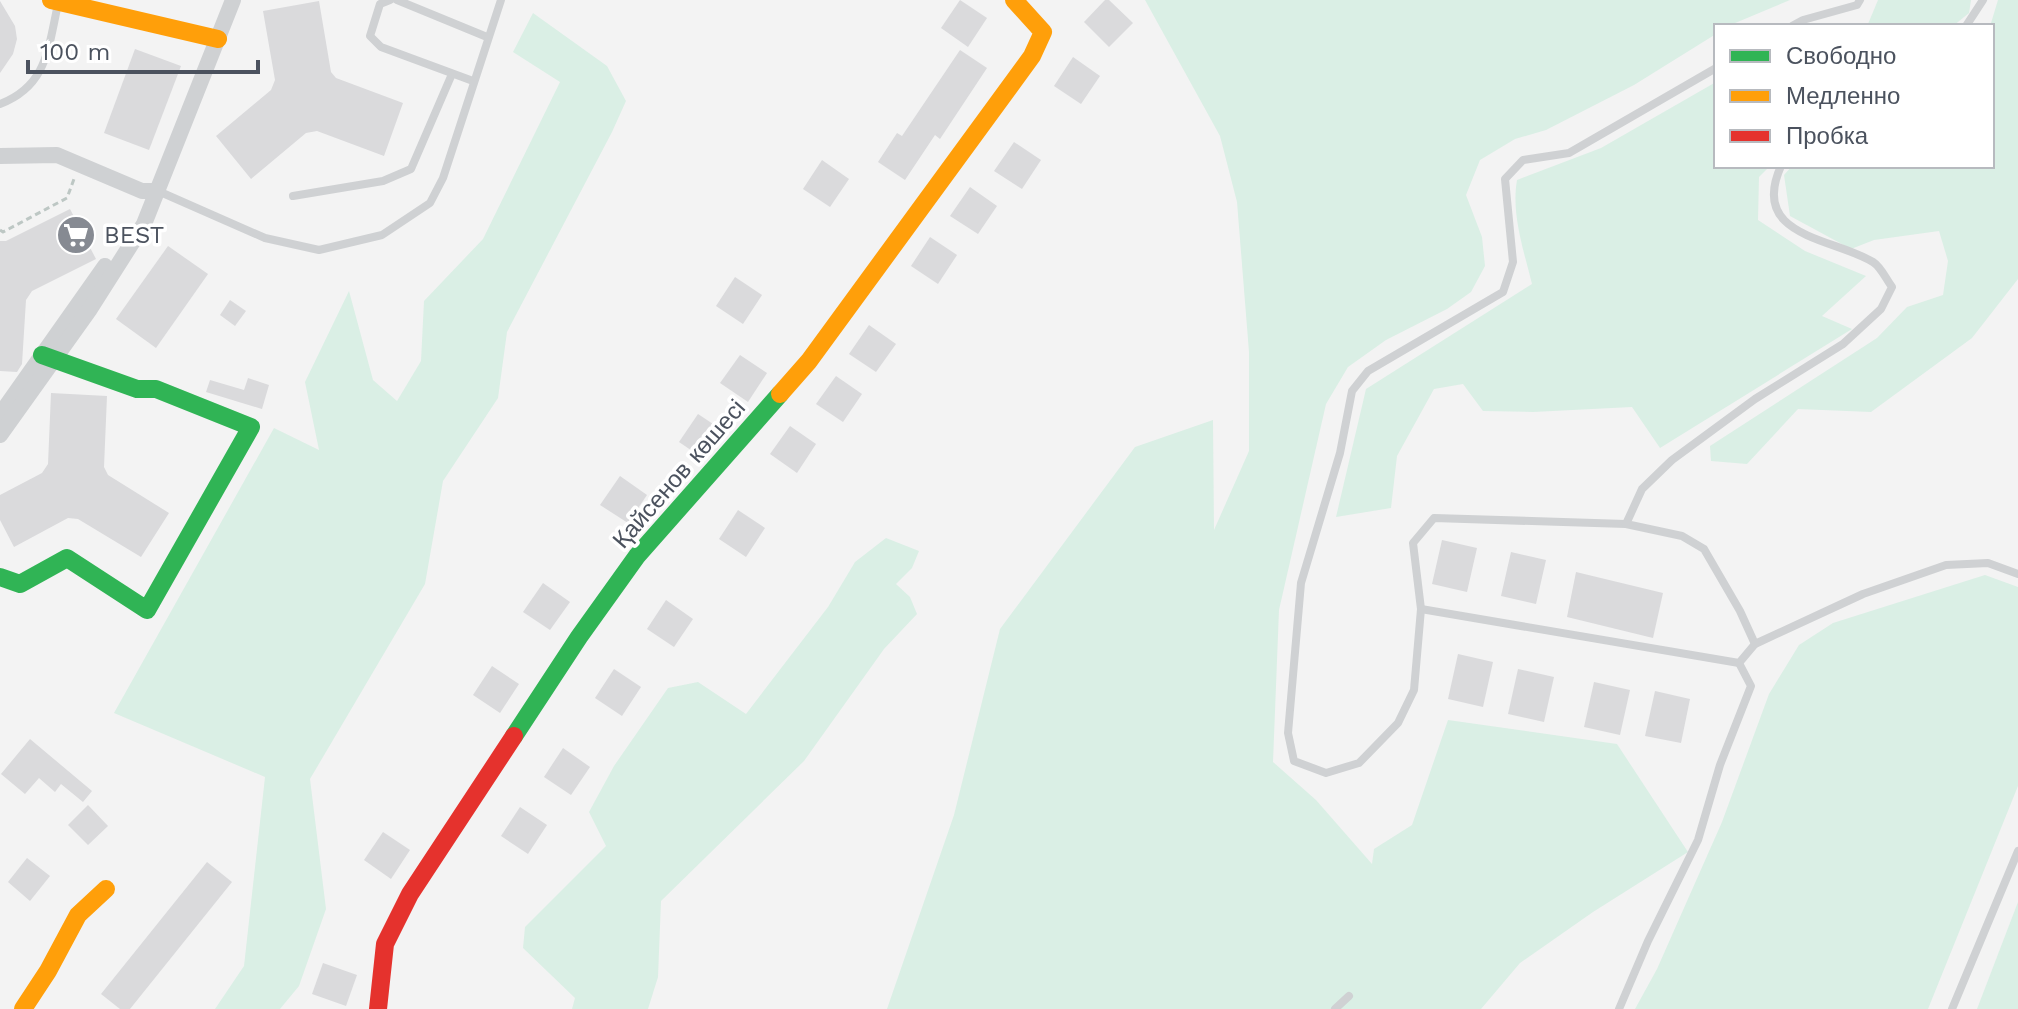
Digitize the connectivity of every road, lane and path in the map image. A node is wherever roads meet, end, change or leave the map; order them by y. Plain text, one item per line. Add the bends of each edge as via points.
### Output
1 (233, 0) edge
2 (390, 0) edge
3 (397, 0) edge
4 (501, 0) edge
5 (1014, 0) edge
6 (1860, 0) edge
7 (1983, 0) edge
8 (55, 2) edge
9 (1796, 24) edge
10 (1967, 24) edge
11 (487, 37) junction
12 (218, 39) junction
13 (1714, 69) edge
14 (452, 74) junction
15 (473, 81) junction
16 (0, 104) edge
17 (0, 156) edge
18 (80, 165) junction
19 (1780, 168) edge
20 (158, 191) junction
21 (293, 196) dead end
22 (0, 230) edge
23 (48, 357) junction
24 (0, 415) edge
25 (0, 435) edge
26 (1626, 524) junction
27 (2018, 574) edge
28 (0, 577) edge
29 (1421, 609) junction
30 (1755, 644) junction
31 (1739, 663) junction
32 (2018, 851) edge
33 (106, 889) dead end
34 (1349, 996) dead end
35 (23, 1009) edge
36 (378, 1009) edge
37 (1335, 1009) edge
38 (1619, 1009) edge
39 (1952, 1009) edge

1 - 12 street
2 - 14 lane via 380,4 370,36 381,47
3 - 11 lane
4 - 11 lane
5 - 36 street, Қайсенов көшесі via 1043,32 1032,56 809,361 637,556 579,637 410,894 385,944
6 - 9 lane
7 - 10 lane
8 - 12 street
8 - 16 lane via 36,80 18,97
11 - 15 lane
12 - 20 street
13 - 29 lane via 1569,153 1523,160 1505,179 1513,262 1503,292 1368,371 1352,391 1340,453 1301,583 1288,733 1294,761 1326,773 1359,763 1398,723 1414,690
14 - 15 lane
14 - 21 lane via 411,169 383,181
15 - 20 lane via 430,203 382,235 319,250 265,238
17 - 18 street via 57,155
18 - 20 street via 142,191
18 - 22 path via 67,198
19 - 26 lane via 1773,202 1781,218 1804,235 1875,263 1892,287 1881,309 1843,344 1672,460 1642,489
20 - 23 street via 144,224 123,241
23 - 24 street
23 - 25 street
23 - 28 street via 137,389 156,389 251,427 147,610 67,558 20,584
26 - 29 lane via 1434,518 1413,543
26 - 30 lane via 1682,536 1704,549
27 - 30 lane via 1988,563 1946,565 1863,594
29 - 31 lane
30 - 31 lane
31 - 38 lane via 1751,686 1698,840
32 - 39 lane
33 - 35 street via 78,915
34 - 37 lane

